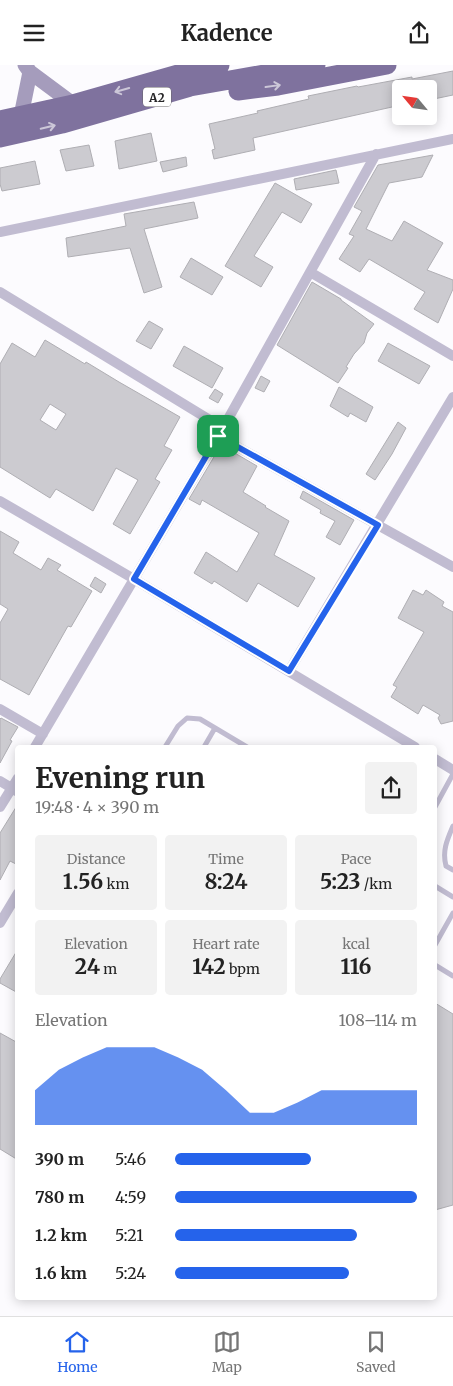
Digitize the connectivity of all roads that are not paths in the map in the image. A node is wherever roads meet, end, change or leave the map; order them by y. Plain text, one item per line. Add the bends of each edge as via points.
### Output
1 (220, 65) edge
2 (316, 65) edge
3 (387, 65) edge
4 (27, 69) edge
5 (194, 74) edge
6 (73, 104) junction
7 (21, 116) junction
8 (0, 121) edge
9 (0, 138) edge
10 (453, 139) edge
11 (376, 154) junction
12 (0, 232) edge
13 (310, 272) junction
14 (0, 292) edge
15 (453, 356) edge
16 (453, 397) edge
17 (221, 432) junction
18 (0, 501) edge
19 (378, 525) junction
20 (453, 567) edge
21 (134, 579) junction
22 (289, 671) junction
23 (0, 709) edge
24 (215, 728) junction
25 (44, 734) junction
26 (36, 745) edge
27 (166, 745) edge
28 (205, 745) edge
29 (241, 745) edge
30 (413, 745) edge
31 (437, 760) edge
32 (453, 770) edge
33 (453, 775) edge
34 (0, 781) edge
35 (15, 790) edge
36 (437, 803) edge
37 (0, 807) edge
38 (453, 826) edge
39 (453, 870) edge
40 (437, 887) edge
41 (453, 897) edge
42 (15, 898) edge
43 (453, 913) edge
44 (0, 923) edge
45 (437, 941) edge
46 (437, 966) edge
47 (453, 975) edge

1 - 5 highway, A2
2 - 5 highway, A2
5 -> 3 highway via 209,92 229,92
4 - 6 main road
4 - 7 main road
5 -> 6 highway, A2
9 -> 5 highway, A2 via 62,124
6 - 7 highway, A2
7 - 8 highway, A2
10 - 11 street
11 - 12 street
11 - 13 street
13 - 15 street
13 - 17 street
14 - 17 street
16 - 19 street
17 - 19 street
17 - 21 street
18 - 21 street
19 - 20 street
19 - 22 street
21 - 22 street
21 - 25 street
22 - 30 street
23 - 25 street
24 - 27 lane via 200,719 187,718
24 - 28 lane
24 - 29 lane
25 - 26 street
31 - 32 street
33 - 36 lane
34 - 35 street
35 - 37 street
38 - 39 lane via 445,843 444,856 446,866
40 - 41 lane
42 - 44 street
43 - 45 lane
46 - 47 lane

